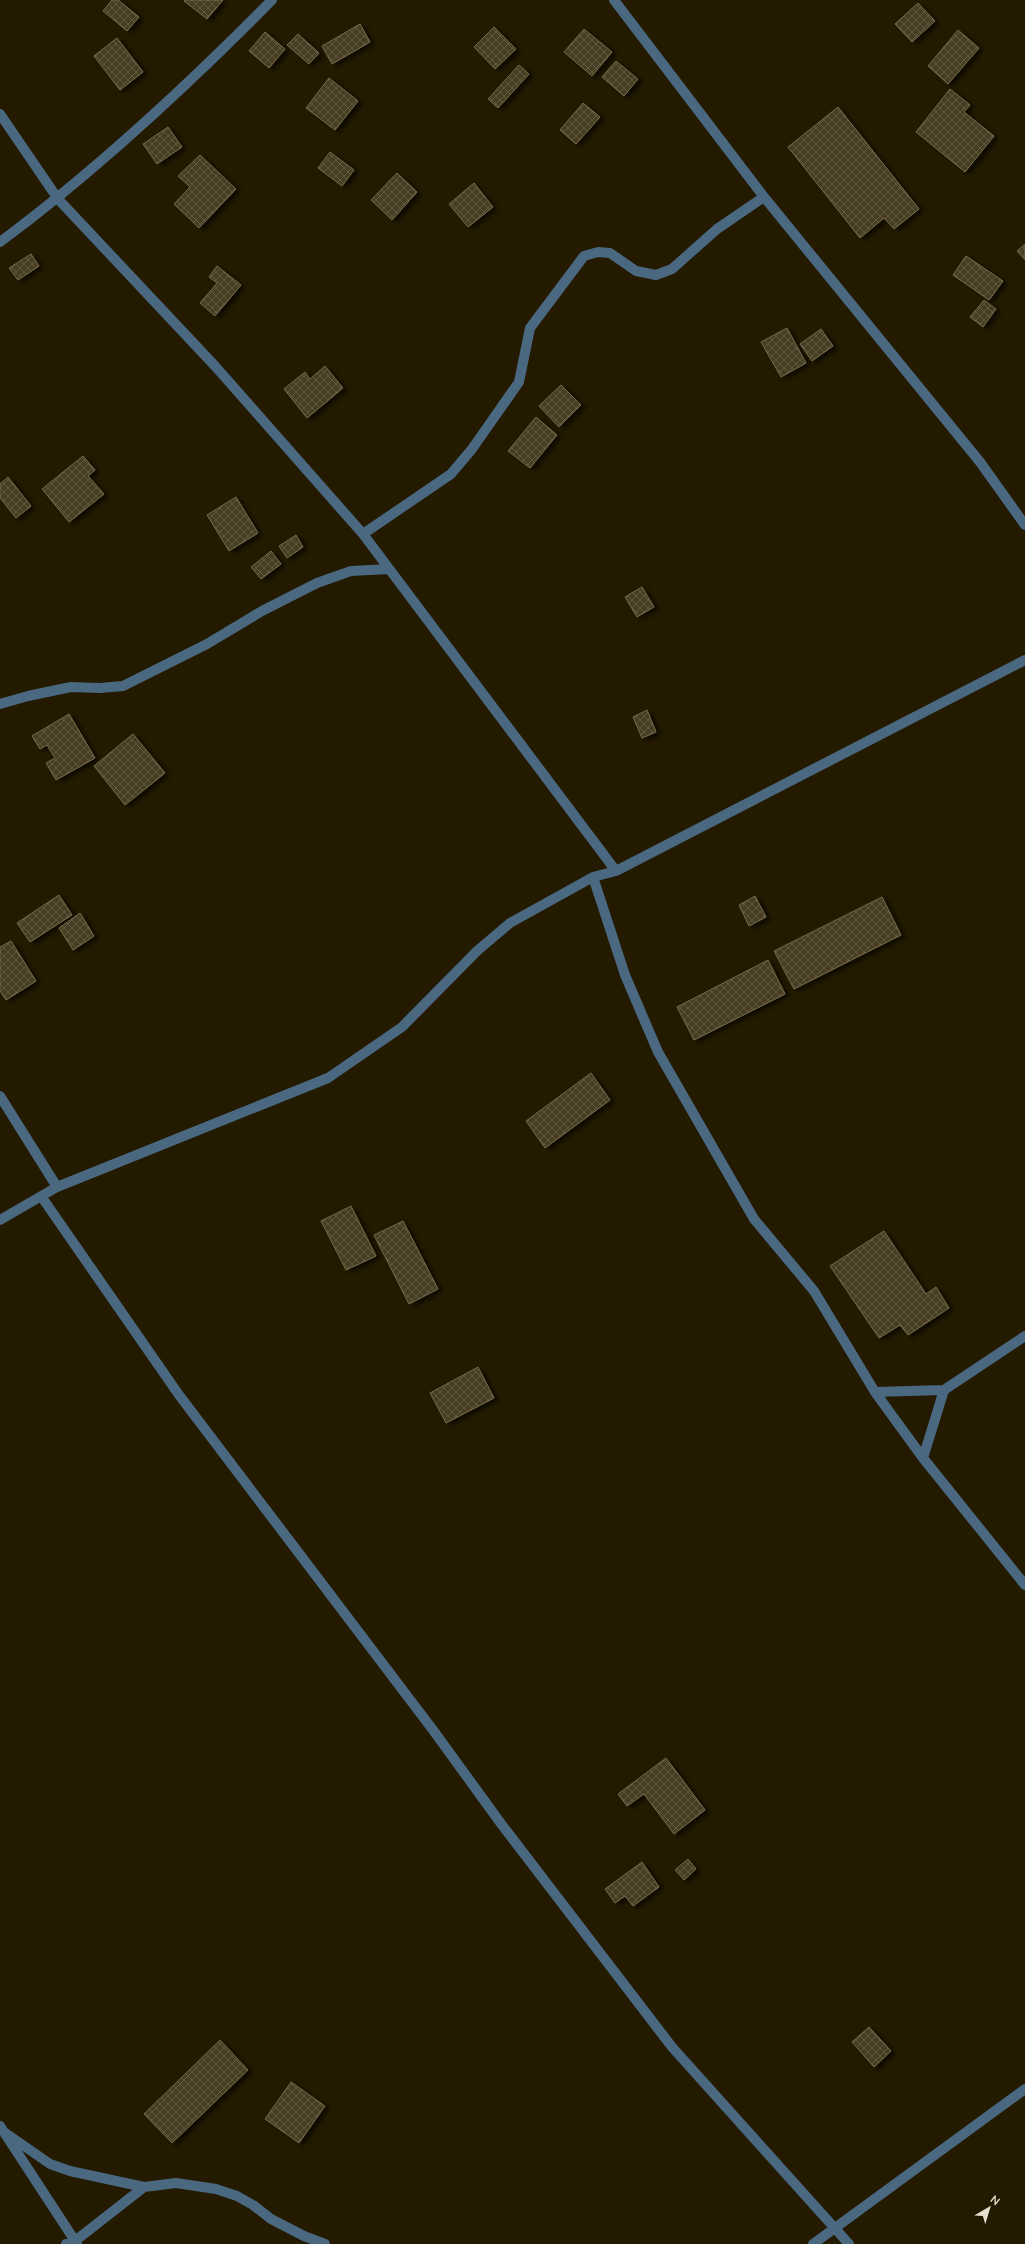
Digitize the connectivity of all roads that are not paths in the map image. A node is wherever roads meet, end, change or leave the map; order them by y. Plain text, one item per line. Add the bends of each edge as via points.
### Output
1 (272, 0) edge
2 (614, 0) edge
3 (0, 114) edge
4 (764, 197) junction
5 (58, 199) junction
6 (0, 242) edge
7 (1025, 525) edge
8 (363, 534) junction
9 (389, 569) junction
10 (1025, 660) edge
11 (0, 704) edge
12 (616, 871) junction
13 (592, 877) junction
14 (0, 1096) edge
15 (57, 1187) junction
16 (41, 1196) junction
17 (0, 1220) edge
18 (1025, 1336) edge
19 (944, 1390) junction
20 (874, 1392) junction
21 (923, 1458) junction
22 (1025, 1586) edge
23 (1025, 2089) edge
24 (2, 2129) edge
25 (144, 2187) junction
26 (835, 2229) junction
27 (73, 2243) edge
28 (325, 2244) edge
29 (813, 2244) edge
30 (849, 2244) edge

1 - 5 street via 214,58
2 - 4 street
3 - 5 street
4 - 7 street via 980,462
4 - 8 street via 717,229 672,269 656,275 636,271 610,253 598,252 584,256 530,328 519,382 472,449 451,474
5 - 6 street
5 - 8 street via 215,366
8 - 9 street
9 - 11 street via 351,570 317,583 207,644 124,686 71,687
9 - 12 street
10 - 12 street
12 - 13 street
13 - 15 street via 510,923 477,951 402,1027 328,1078
13 - 20 street via 625,975 658,1052 754,1219 814,1291
14 - 15 street
15 - 16 street
16 - 17 street
16 - 26 street via 184,1401 639,2005 672,2047
18 - 19 street
19 - 20 street
19 - 21 street
20 - 21 street
21 - 22 street
23 - 26 street
24 - 25 street via 58,2168
24 - 27 street
25 - 27 street
25 - 28 street via 176,2184 216,2189 237,2196 271,2219
26 - 29 street
26 - 30 street

